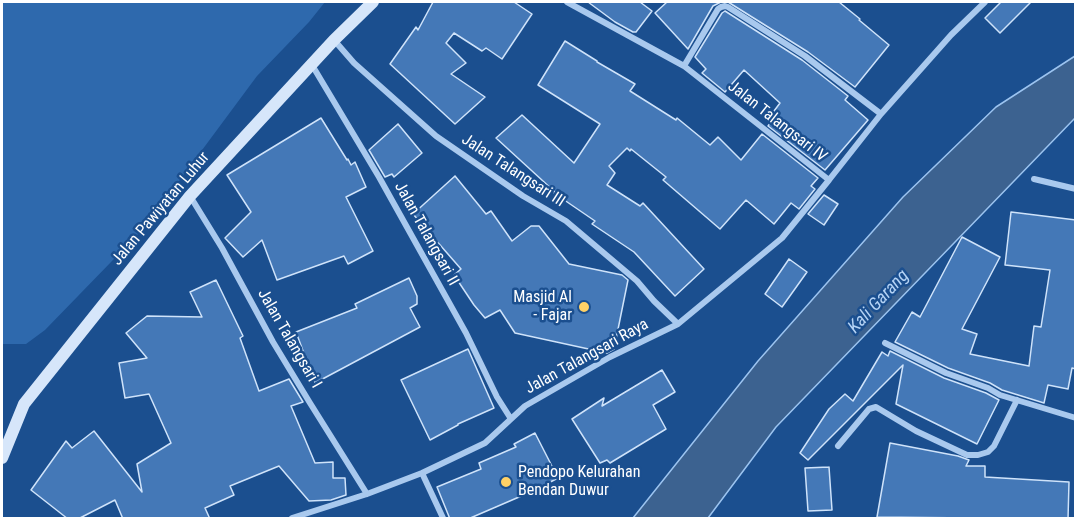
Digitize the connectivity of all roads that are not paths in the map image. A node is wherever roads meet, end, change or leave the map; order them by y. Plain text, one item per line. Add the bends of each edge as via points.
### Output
1 (373, 2) edge
2 (567, 2) edge
3 (985, 2) edge
4 (330, 44) junction
5 (314, 63) junction
6 (684, 66) junction
7 (881, 114) junction
8 (1034, 179) dead end
9 (829, 180) junction
10 (1076, 189) edge
11 (190, 196) junction
12 (678, 324) junction
13 (885, 343) dead end
14 (1017, 400) junction
15 (1076, 418) edge
16 (511, 419) junction
17 (838, 446) dead end
18 (2, 458) edge
19 (422, 473) junction
20 (367, 494) junction
21 (292, 519) edge
22 (443, 519) edge

1 - 4 main road, Jalan Pawiyatan Luhur
2 - 6 street, Jalan Talangsari IV
3 - 7 street, Jalan Talangsari IV
4 - 5 main road, Jalan Pawiyatan Luhur
4 - 12 street, Jalan Talangsari III via 436,136 523,196 566,220 637,280
5 - 11 main road, Jalan Pawiyatan Luhur
5 - 16 street, Jalan Talangsari II
6 - 7 street via 718,9 728,7 805,56
6 - 9 street, Jalan Talangsari IV
7 - 9 street, Jalan Talangsari IV
8 - 10 street
9 - 12 street, Jalan Talangsari Raya via 782,238
11 - 18 main road, Jalan Pawiyatan Luhur via 24,404
11 - 20 street, Jalan Talangsari I via 273,342
12 - 16 street, Jalan Talangsari Raya via 556,387
13 - 14 street via 946,373
14 - 15 street
14 - 17 street via 994,446 978,455 967,455 916,431 876,406 868,409
16 - 19 street, Jalan Talangsari Raya via 485,443
19 - 20 street, Jalan Talangsari Raya
19 - 22 street
20 - 21 street, Jalan Talangsari Raya

